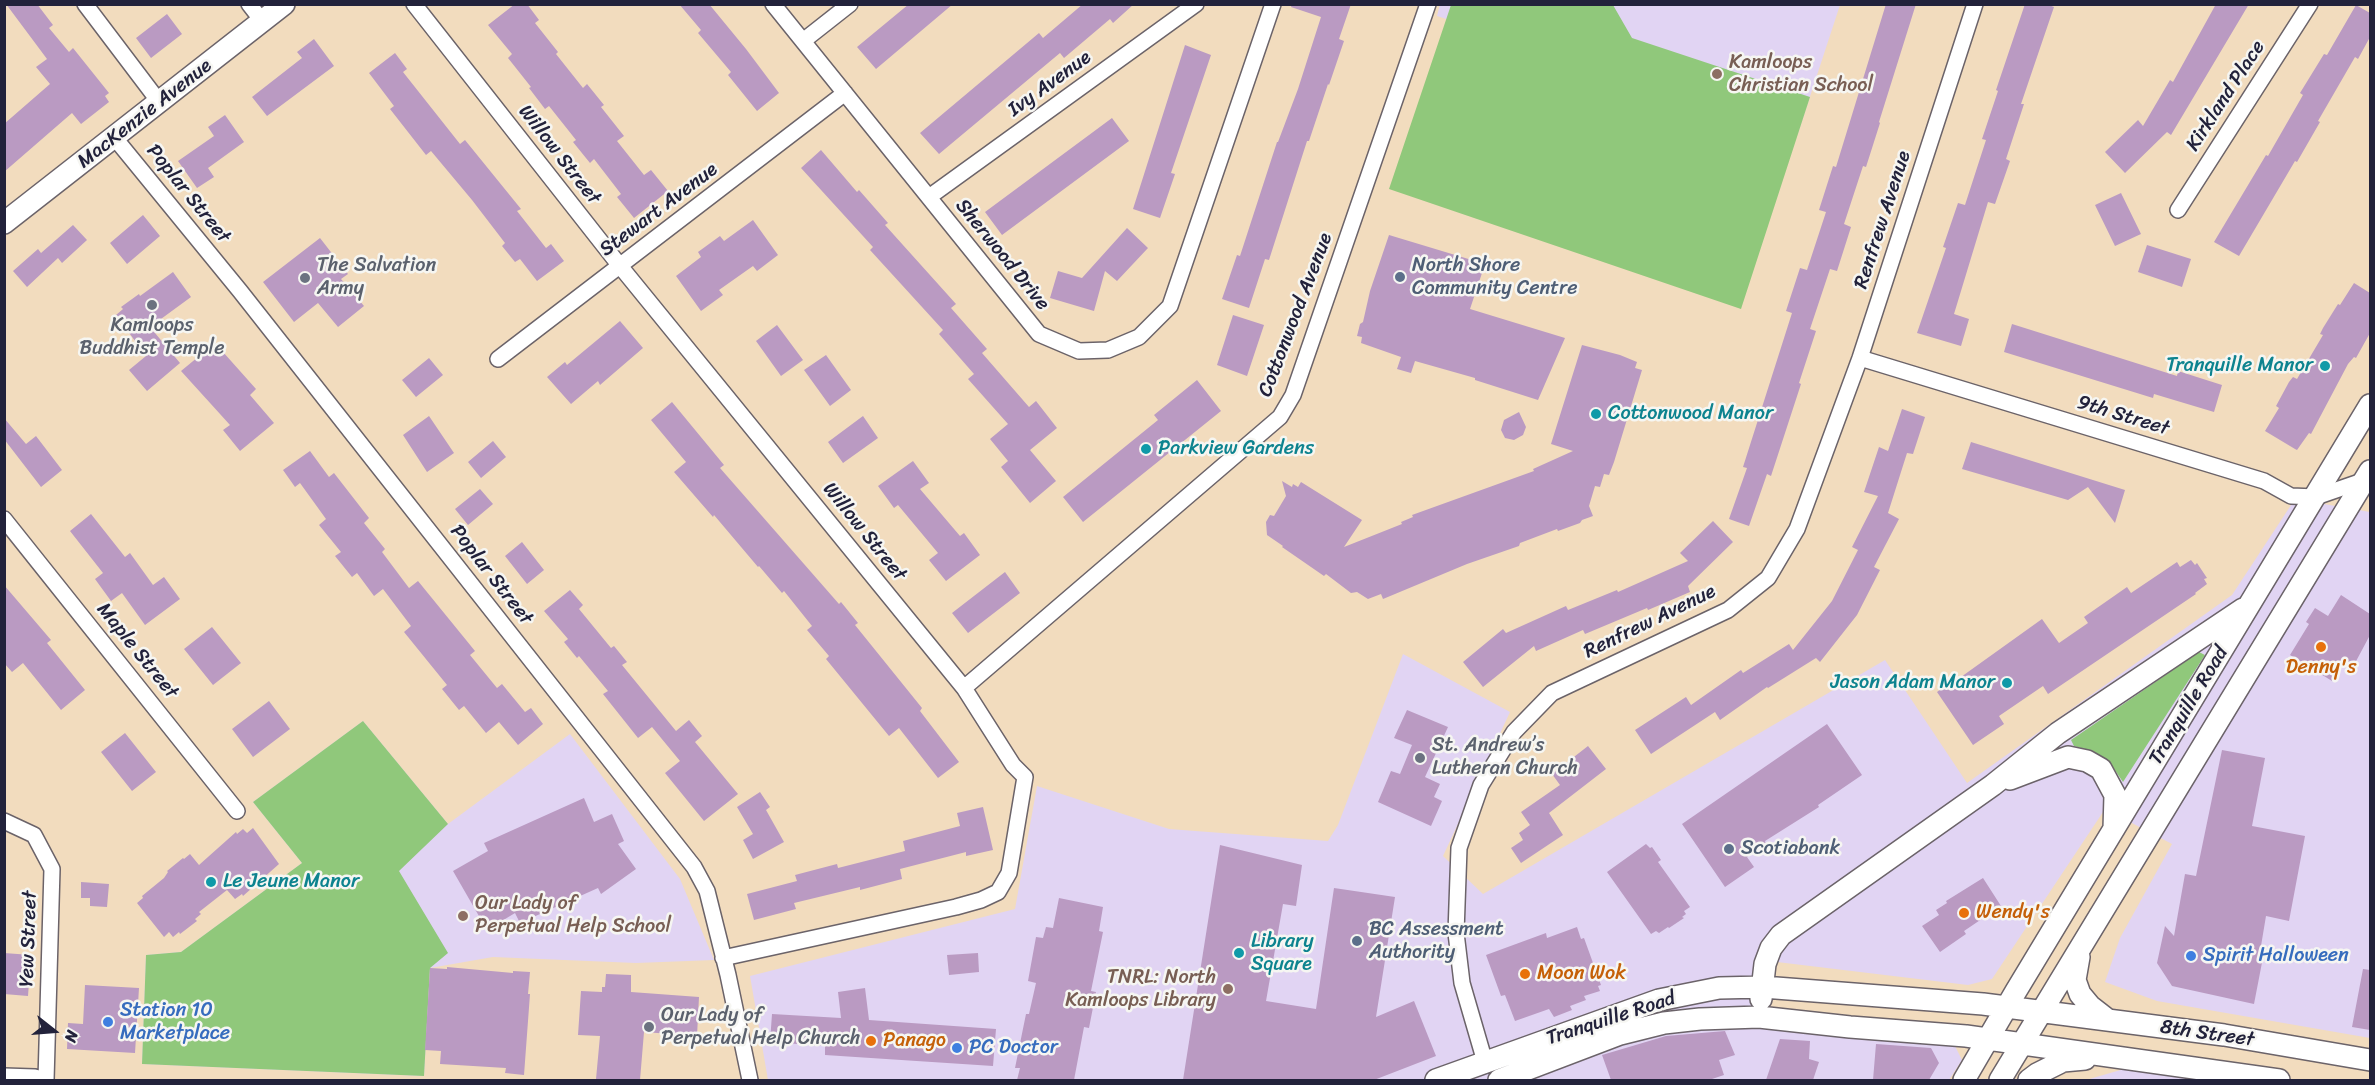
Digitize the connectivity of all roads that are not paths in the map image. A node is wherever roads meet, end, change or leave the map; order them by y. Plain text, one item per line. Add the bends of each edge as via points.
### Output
1 (85, 4) edge
2 (249, 4) edge
3 (284, 4) edge
4 (414, 4) edge
5 (773, 4) edge
6 (850, 4) edge
7 (1196, 4) edge
8 (1273, 4) edge
9 (1428, 4) edge
10 (1976, 4) edge
11 (2310, 4) edge
12 (262, 21) junction
13 (803, 41) junction
14 (845, 93) junction
15 (160, 103) junction
16 (114, 137) junction
17 (929, 197) junction
18 (2178, 210) dead end
19 (4, 223) edge
20 (620, 266) junction
21 (1860, 358) junction
22 (498, 359) dead end
23 (2370, 405) edge
24 (2369, 477) edge
25 (2316, 497) junction
26 (4, 519) edge
27 (2251, 604) junction
28 (964, 688) junction
29 (1993, 785) junction
30 (237, 811) dead end
31 (4, 821) edge
32 (2114, 830) junction
33 (2081, 948) junction
34 (723, 958) junction
35 (1763, 987) junction
36 (2007, 1006) junction
37 (2042, 1011) junction
38 (1759, 1017) junction
39 (2108, 1020) junction
40 (1988, 1039) junction
41 (2022, 1044) junction
42 (2121, 1057) junction
43 (2370, 1060) edge
44 (1488, 1071) edge
45 (4, 1079) edge
46 (35, 1080) edge
47 (46, 1080) edge
48 (750, 1080) edge
49 (1436, 1080) edge
50 (1499, 1080) edge
51 (1964, 1080) edge
52 (2001, 1080) edge
53 (2029, 1080) edge
54 (2279, 1080) edge

1 - 15 street
2 - 12 street
3 - 12 main road, MacKenzie Avenue
4 - 20 street, Willow Street
5 - 13 street, Sherwood Drive
6 - 13 street
7 - 17 street, Ivy Avenue
8 - 17 street, Sherwood Drive via 1170,306 1140,338 1108,350 1079,351 1039,334
9 - 28 street, Cottonwood Avenue via 1293,395 1280,417
10 - 21 street, Renfrew Avenue
11 - 18 street, Kirkland Place
12 - 15 main road, MacKenzie Avenue
13 - 14 street, Sherwood Drive
14 - 17 street, Sherwood Drive
14 - 20 street, Stewart Avenue
15 - 16 main road, MacKenzie Avenue
16 - 19 main road, MacKenzie Avenue
16 - 34 street, Poplar Street via 694,867 707,891
20 - 22 street, Stewart Avenue
20 - 28 street, Willow Street
21 - 25 street, 9th Street via 2264,481 2291,496
21 - 44 street, Renfrew Avenue via 1797,530 1767,578 1728,610 1552,693 1514,732 1480,785 1459,848 1456,933 1462,983
23 - 25 main road, Tranquille Road
24 - 25 street, 9th Street
24 - 33 main road, Tranquille Road
25 - 27 main road, Tranquille Road
26 - 30 street, Maple Street
27 - 29 main road via 2058,732
27 - 32 main road, Tranquille Road
28 - 34 street, Willow Street via 1013,765 1025,777 1009,873 998,892 956,907
29 - 32 main road via 2068,757 2088,761 2101,769 2115,795
29 - 35 main road via 1781,935 1765,964
31 - 47 street, Yew Street via 34,835 52,869
32 - 36 main road, Tranquille Road
33 - 37 main road, Tranquille Road
33 - 39 main road via 2075,980 2080,994
34 - 48 street, Poplar Street
35 - 36 main road, Tranquille Road
35 - 38 main road
35 - 44 main road, Tranquille Road via 1719,988 1659,1000
36 - 37 main road, Tranquille Road
36 - 40 main road
37 - 39 main road, 8th Street
37 - 41 main road, Tranquille Road
38 - 40 main road, Tranquille Road
38 - 50 main road, Tranquille Road via 1673,1022 1620,1034
39 - 43 main road, 8th Street
40 - 41 main road, 8th Street
40 - 51 main road
41 - 42 main road, 8th Street
41 - 52 main road, Tranquille Road
42 - 53 main road via 2063,1061
42 - 54 main road, 8th Street
44 - 49 main road, Tranquille Road
45 - 46 main road

